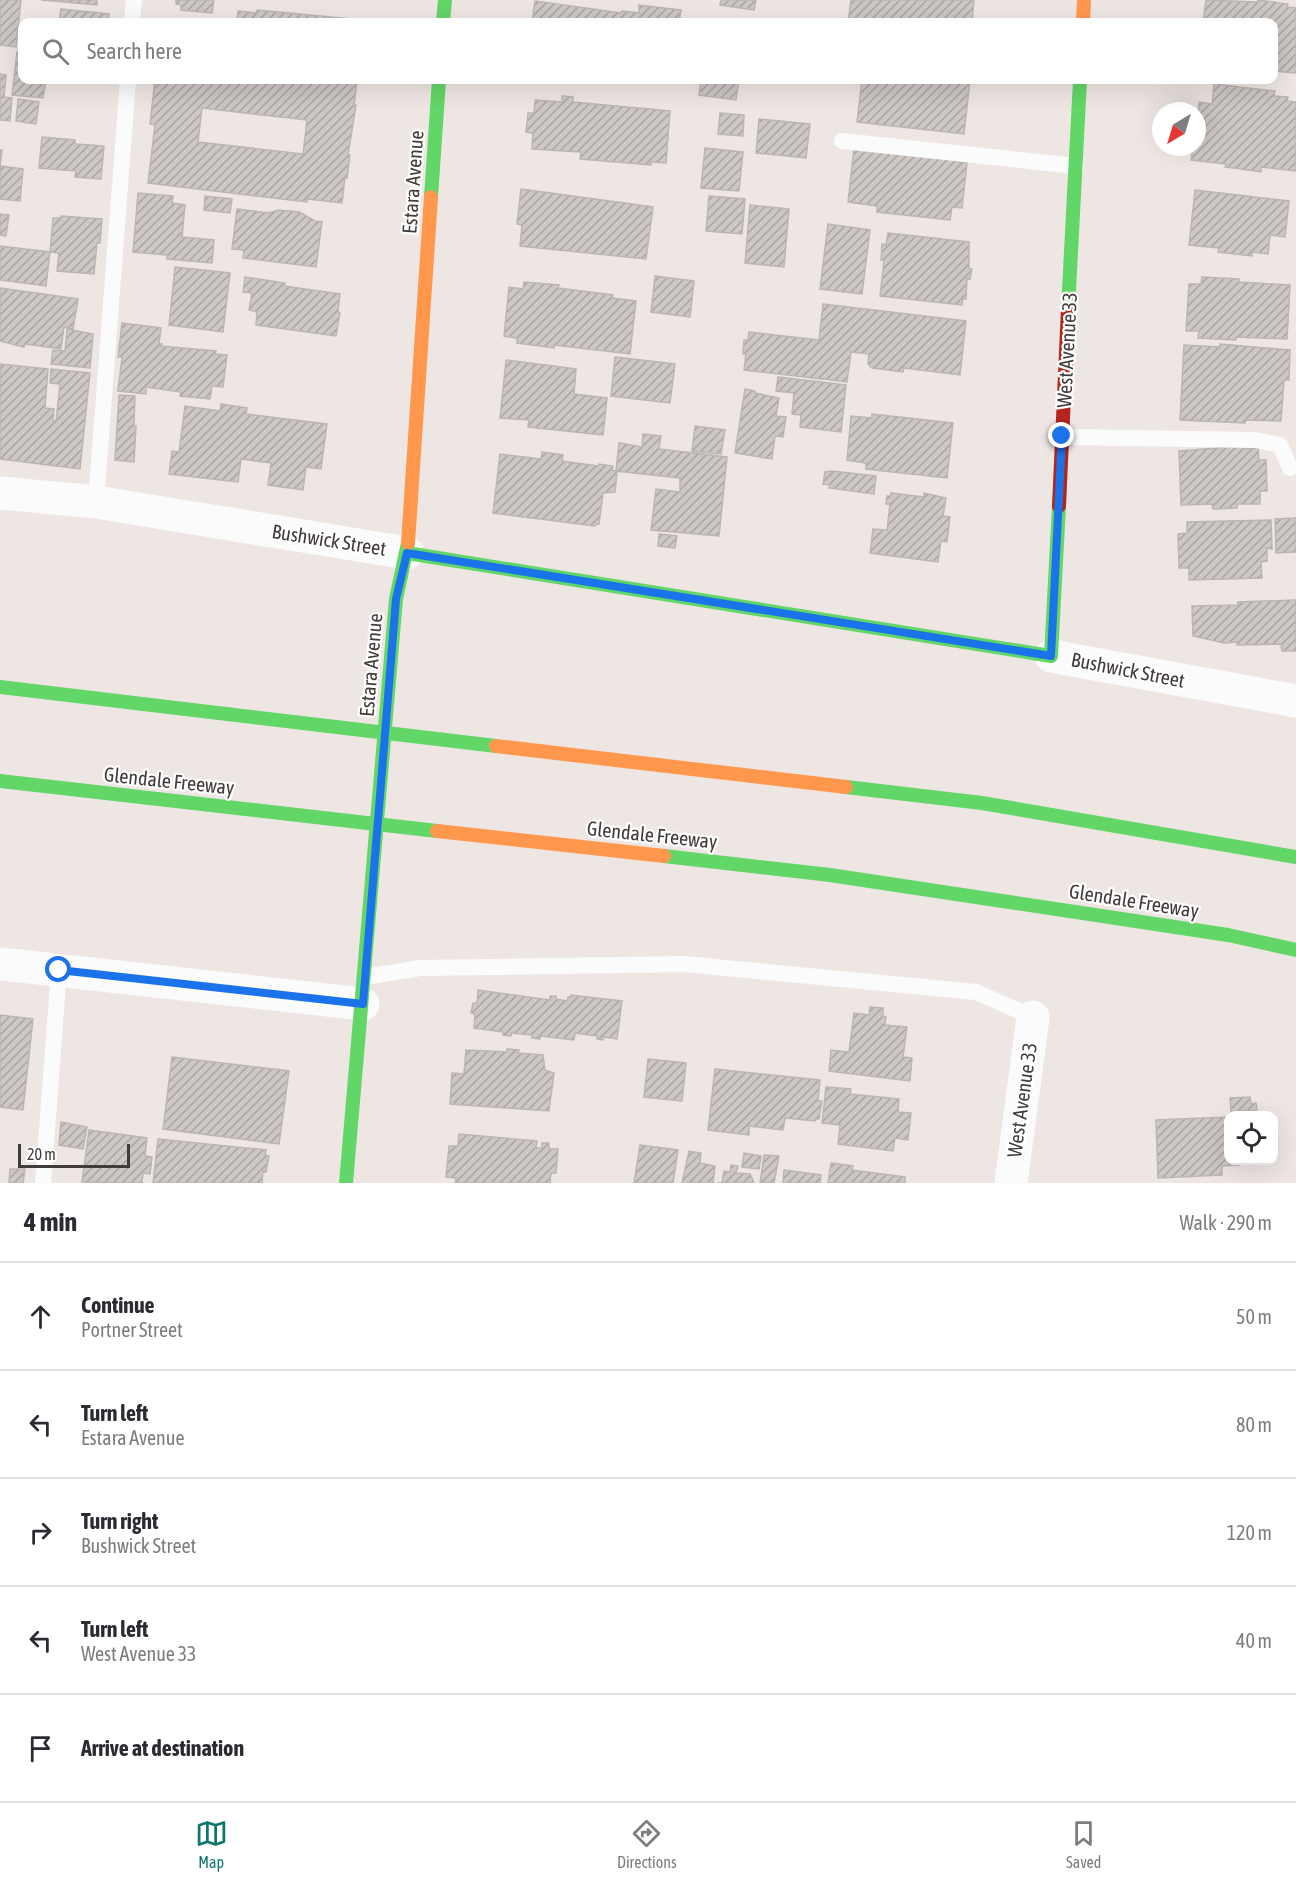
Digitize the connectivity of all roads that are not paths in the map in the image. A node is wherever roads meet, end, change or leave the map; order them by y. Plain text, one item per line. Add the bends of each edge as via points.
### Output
1 (134, 0) edge
2 (445, 0) edge
3 (1084, 0) edge
4 (132, 18) edge
5 (443, 18) edge
6 (1083, 18) edge
7 (128, 84) edge
8 (439, 84) edge
9 (1080, 84) edge
10 (843, 141) dead end
11 (1076, 166) junction
12 (1062, 436) junction
13 (1290, 468) dead end
14 (0, 493) edge
15 (96, 502) junction
16 (407, 553) junction
17 (1051, 656) junction
18 (0, 687) edge
19 (1296, 701) edge
20 (0, 781) edge
21 (1296, 857) edge
22 (1296, 950) edge
23 (0, 964) edge
24 (59, 970) junction
25 (364, 991) junction
26 (1033, 1017) joint
27 (43, 1183) edge
28 (346, 1183) edge
29 (1011, 1183) edge

1 - 4 lane
2 - 5 main road
3 - 6 main road
7 - 15 lane
8 - 16 main road, Estara Avenue
9 - 11 main road, West Avenue 33
10 - 11 lane
11 - 12 main road, West Avenue 33
12 - 13 lane via 1255,440 1280,445
12 - 17 main road, West Avenue 33
14 - 15 street, Bushwick Street
15 - 16 street, Bushwick Street
16 - 17 main road, Bushwick Street
16 - 25 main road, Estara Avenue via 396,599
17 - 19 street, Bushwick Street
18 - 21 main road via 982,803
20 - 22 main road, Glendale Freeway via 830,875 1228,935
23 - 24 street
24 - 25 street
24 - 27 lane
25 - 26 lane via 420,968 684,964 976,992
25 - 28 main road, Estara Avenue
26 - 29 street, West Avenue 33

